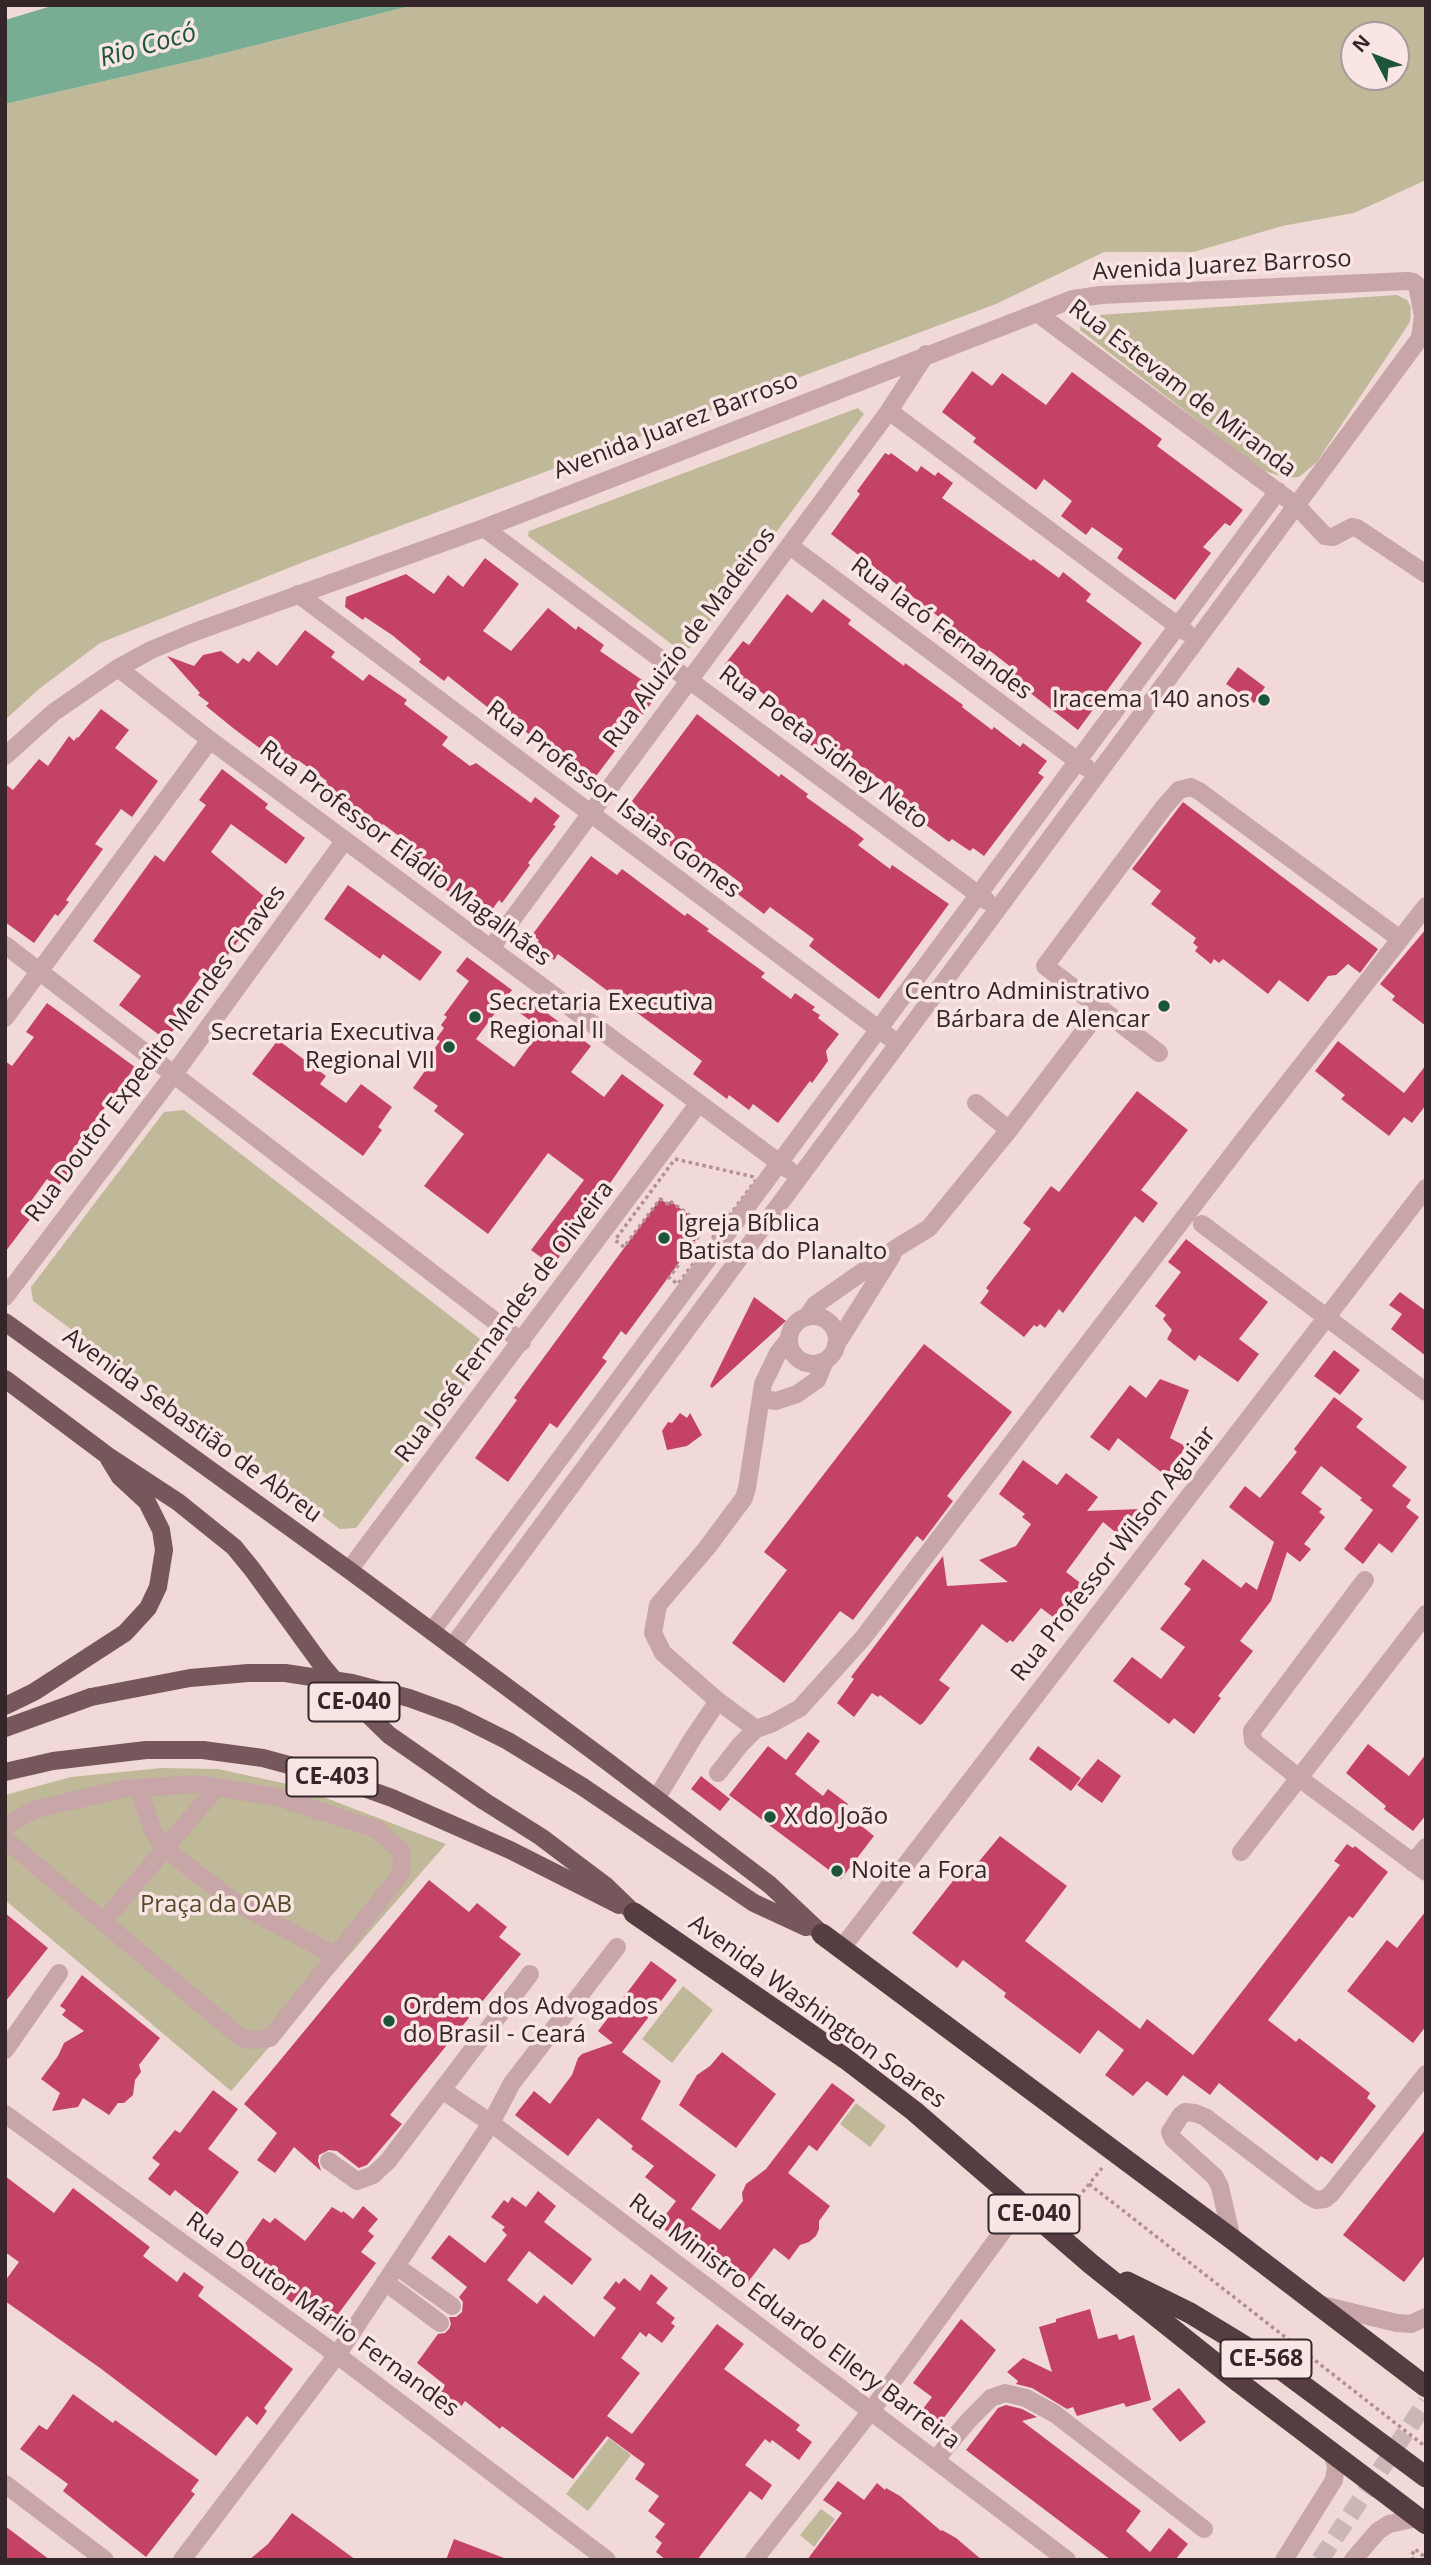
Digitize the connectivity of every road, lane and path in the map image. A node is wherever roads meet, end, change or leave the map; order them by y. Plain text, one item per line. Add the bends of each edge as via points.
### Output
1 (1037, 313) junction
2 (926, 354) junction
3 (889, 411) junction
4 (1278, 491) junction
5 (1297, 506) junction
6 (484, 527) junction
7 (790, 546) junction
8 (1426, 574) edge
9 (298, 594) junction
10 (1178, 626) junction
11 (1198, 641) junction
12 (118, 668) junction
13 (690, 679) junction
14 (210, 740) junction
15 (5, 756) edge
16 (1078, 762) junction
17 (1097, 776) junction
18 (589, 814) junction
19 (345, 840) junction
20 (979, 896) junction
21 (1426, 906) edge
22 (998, 909) junction
23 (1400, 939) junction
24 (5, 945) edge
25 (491, 948) junction
26 (40, 971) junction
27 (1101, 1009) junction
28 (5, 1018) edge
29 (879, 1030) junction
30 (899, 1045) junction
31 (1159, 1053) dead end
32 (174, 1074) junction
33 (699, 1103) junction
34 (976, 1103) dead end
35 (1009, 1130) junction
36 (780, 1163) junction
37 (800, 1178) junction
38 (1426, 1188) edge
39 (1202, 1224) dead end
40 (615, 1240) joint
41 (898, 1247) junction
42 (5, 1297) edge
43 (807, 1317) junction
44 (1326, 1317) junction
45 (5, 1322) edge
46 (789, 1339) junction
47 (522, 1342) junction
48 (836, 1345) junction
49 (825, 1361) junction
50 (5, 1379) edge
51 (1426, 1392) edge
52 (763, 1399) junction
53 (108, 1456) junction
54 (349, 1570) junction
55 (1365, 1580) dead end
56 (1426, 1614) edge
57 (432, 1631) junction
58 (452, 1647) junction
59 (718, 1702) junction
60 (5, 1706) edge
61 (5, 1728) edge
62 (757, 1729) junction
63 (5, 1772) edge
64 (718, 1773) dead end
65 (1299, 1778) junction
66 (217, 1787) junction
67 (138, 1788) junction
68 (656, 1798) junction
69 (5, 1826) edge
70 (5, 1839) edge
71 (1426, 1847) edge
72 (165, 1849) junction
73 (1241, 1852) dead end
74 (1420, 1868) edge
75 (634, 1913) junction
76 (103, 1922) junction
77 (822, 1934) junction
78 (617, 1947) dead end
79 (841, 1949) junction
80 (336, 1956) junction
81 (59, 1973) dead end
82 (530, 1973) dead end
83 (5, 2050) edge
84 (1421, 2081) edge
85 (442, 2090) junction
86 (5, 2114) edge
87 (491, 2123) junction
88 (1115, 2151) junction
89 (329, 2161) dead end
90 (1089, 2184) junction
91 (1023, 2205) junction
92 (1052, 2229) junction
93 (1232, 2239) junction
94 (1091, 2264) junction
95 (396, 2266) junction
96 (385, 2282) junction
97 (1318, 2304) junction
98 (452, 2306) dead end
99 (1426, 2317) edge
100 (440, 2323) dead end
101 (337, 2355) junction
102 (1426, 2386) edge
103 (871, 2411) junction
104 (1426, 2447) edge
105 (1331, 2451) junction
106 (936, 2459) junction
107 (1426, 2477) edge
108 (5, 2484) edge
109 (1422, 2521) edge
110 (1204, 2529) dead end
111 (1426, 2558) edge
112 (105, 2560) edge
113 (182, 2560) edge
114 (607, 2560) edge
115 (754, 2560) edge
116 (1067, 2560) edge
117 (1284, 2560) edge
118 (1353, 2560) edge
119 (1414, 2560) edge

1 - 2 street, Avenida Juarez Barroso
1 - 4 street, Rua Estevam de Miranda
1 - 5 street, Avenida Juarez Barroso via 1073,299 1101,295 1413,282 1423,316 1420,338
2 - 3 street, Rua Aluizio de Madeiros
2 - 6 street, Avenida Juarez Barroso
3 - 7 street, Rua Aluizio de Madeiros
3 - 10 street
4 - 5 street, Rua Estevam de Miranda
4 - 10 street
5 - 8 street, Rua Estevam de Miranda via 1325,536 1357,528
5 - 11 street
6 - 9 street, Avenida Juarez Barroso
6 - 13 street, Rua Poeta Sidney Neto
7 - 13 street, Rua Aluizio de Madeiros
7 - 16 street, Rua Iacó Fernandes
9 - 12 street, Avenida Juarez Barroso via 192,633
9 - 18 street, Rua Professor Isaias Gomes
10 - 11 street
10 - 16 street
11 - 17 street
12 - 14 street, Rua Professor Eládio Magalhães
12 - 15 street, Avenida Juarez Barroso via 54,712
13 - 18 street, Rua Aluizio de Madeiros
13 - 20 street, Rua Poeta Sidney Neto
14 - 19 street, Rua Professor Eládio Magalhães
14 - 26 street
16 - 17 street, Rua Iacó Fernandes
16 - 20 street
17 - 22 street
18 - 25 street, Rua Aluizio de Madeiros
18 - 29 street, Rua Professor Isaias Gomes
19 - 25 street, Rua Professor Eládio Magalhães
19 - 32 street, Rua Doutor Expedito Mendes Chaves
20 - 22 street, Rua Poeta Sidney Neto
20 - 29 street
21 - 23 street
22 - 30 street
23 - 27 street via 1199,791 1185,787 1172,796 1045,966
23 - 62 street via 863,1638 800,1707
24 - 26 street
25 - 33 street, Rua Professor Eládio Magalhães
26 - 28 street
26 - 32 street
27 - 31 street
27 - 35 street
29 - 30 street, Rua Professor Isaias Gomes
29 - 36 street
30 - 37 street
32 - 42 street, Rua Doutor Expedito Mendes Chaves
32 - 47 street
33 - 36 street, Rua Professor Eládio Magalhães
33 - 47 street, Rua José Fernandes de Oliveira
34 - 35 street
35 - 41 street via 929,1228
36 - 37 street, Rua Professor Eládio Magalhães
36 - 57 street
37 - 58 street
38 - 44 street, Rua Professor Wilson Aguiar
39 - 44 street
40 - 40 path via 624,1247 660,1199 670,1201 704,1230 668,1278 678,1284 756,1180 675,1159
41 - 43 street via 815,1305
41 - 48 street
43 - 46 street via 795,1324
43 - 48 street via 831,1325
44 - 51 street
44 - 79 street, Rua Professor Wilson Aguiar
45 - 54 main road, Avenida Sebastião de Abreu
46 - 49 street via 791,1351 802,1362
46 - 52 street via 763,1384
47 - 54 street, Rua José Fernandes de Oliveira
48 - 49 street
49 - 52 street via 817,1380 797,1394 776,1401
50 - 53 main road, CE-040
52 - 59 street via 744,1498 658,1605 653,1633 663,1653
53 - 60 main road via 120,1477 147,1502 161,1530 164,1550 158,1587 148,1608 125,1633
53 - 75 main road, Avenida Washington Soares / CE-040 via 178,1502 234,1548 340,1687 389,1735 550,1844
54 - 57 main road, Avenida Washington Soares
55 - 65 street via 1252,1731 1253,1741
56 - 65 street
57 - 58 main road, Avenida Washington Soares
58 - 68 main road, Avenida Washington Soares
59 - 62 street
59 - 68 street
61 - 77 main road, Avenida Washington Soares, bridge via 91,1697 179,1679 285,1673 352,1683 456,1715 529,1752 754,1903
62 - 64 street
63 - 75 main road, Avenida Washington Soares / CE-403 via 146,1750 203,1750 263,1758 392,1798 510,1850
65 - 73 street
65 - 74 street
66 - 67 street
66 - 72 street
66 - 80 street via 277,1797 378,1830 402,1852 401,1874
67 - 69 street via 33,1810
67 - 72 street via 153,1831
68 - 77 main road, Avenida Washington Soares via 770,1885
70 - 76 street
71 - 74 street
72 - 76 street
72 - 80 street via 235,1902
75 - 91 highway, Avenida Washington Soares / CE-040 via 856,2067
76 - 80 street via 241,2038 270,2038
77 - 79 highway, Avenida Washington Soares
78 - 87 street via 512,2083
79 - 88 highway, Avenida Washington Soares
81 - 83 street
82 - 85 street
84 - 93 street via 1325,2199 1309,2196 1205,2117 1181,2115 1170,2132 1172,2138 1220,2187
85 - 87 street, Rua Ministro Eduardo Ellery Barreira
85 - 89 street via 373,2175 357,2180
86 - 101 street, Rua Doutor Márlio Fernandes
87 - 95 street
87 - 103 street, Rua Ministro Eduardo Ellery Barreira
88 - 90 path
88 - 93 highway, Avenida Washington Soares
90 - 92 path
90 - 104 path
91 - 92 highway, Avenida Washington Soares / CE-040
91 - 103 street
92 - 94 highway, Avenida Washington Soares / CE-040
93 - 97 highway, Avenida Washington Soares
94 - 105 highway, Avenida Washington Soares / CE-040
94 - 107 highway, CE-568 via 1190,2313 1274,2364
95 - 96 street
95 - 98 street
96 - 100 street
96 - 101 street
97 - 99 street via 1397,2323 1411,2324
97 - 102 highway, Avenida Washington Soares
101 - 113 street
101 - 114 street, Rua Doutor Márlio Fernandes
103 - 106 street, Rua Ministro Eduardo Ellery Barreira
103 - 115 street
105 - 109 highway, Avenida Washington Soares / CE-040
105 - 117 street via 1334,2480
106 - 110 street via 991,2398 1005,2393 1026,2398 1055,2414
106 - 116 street, Rua Ministro Eduardo Ellery Barreira
108 - 112 street
109 - 118 street via 1389,2524 1378,2530
111 - 119 path via 1415,2549

